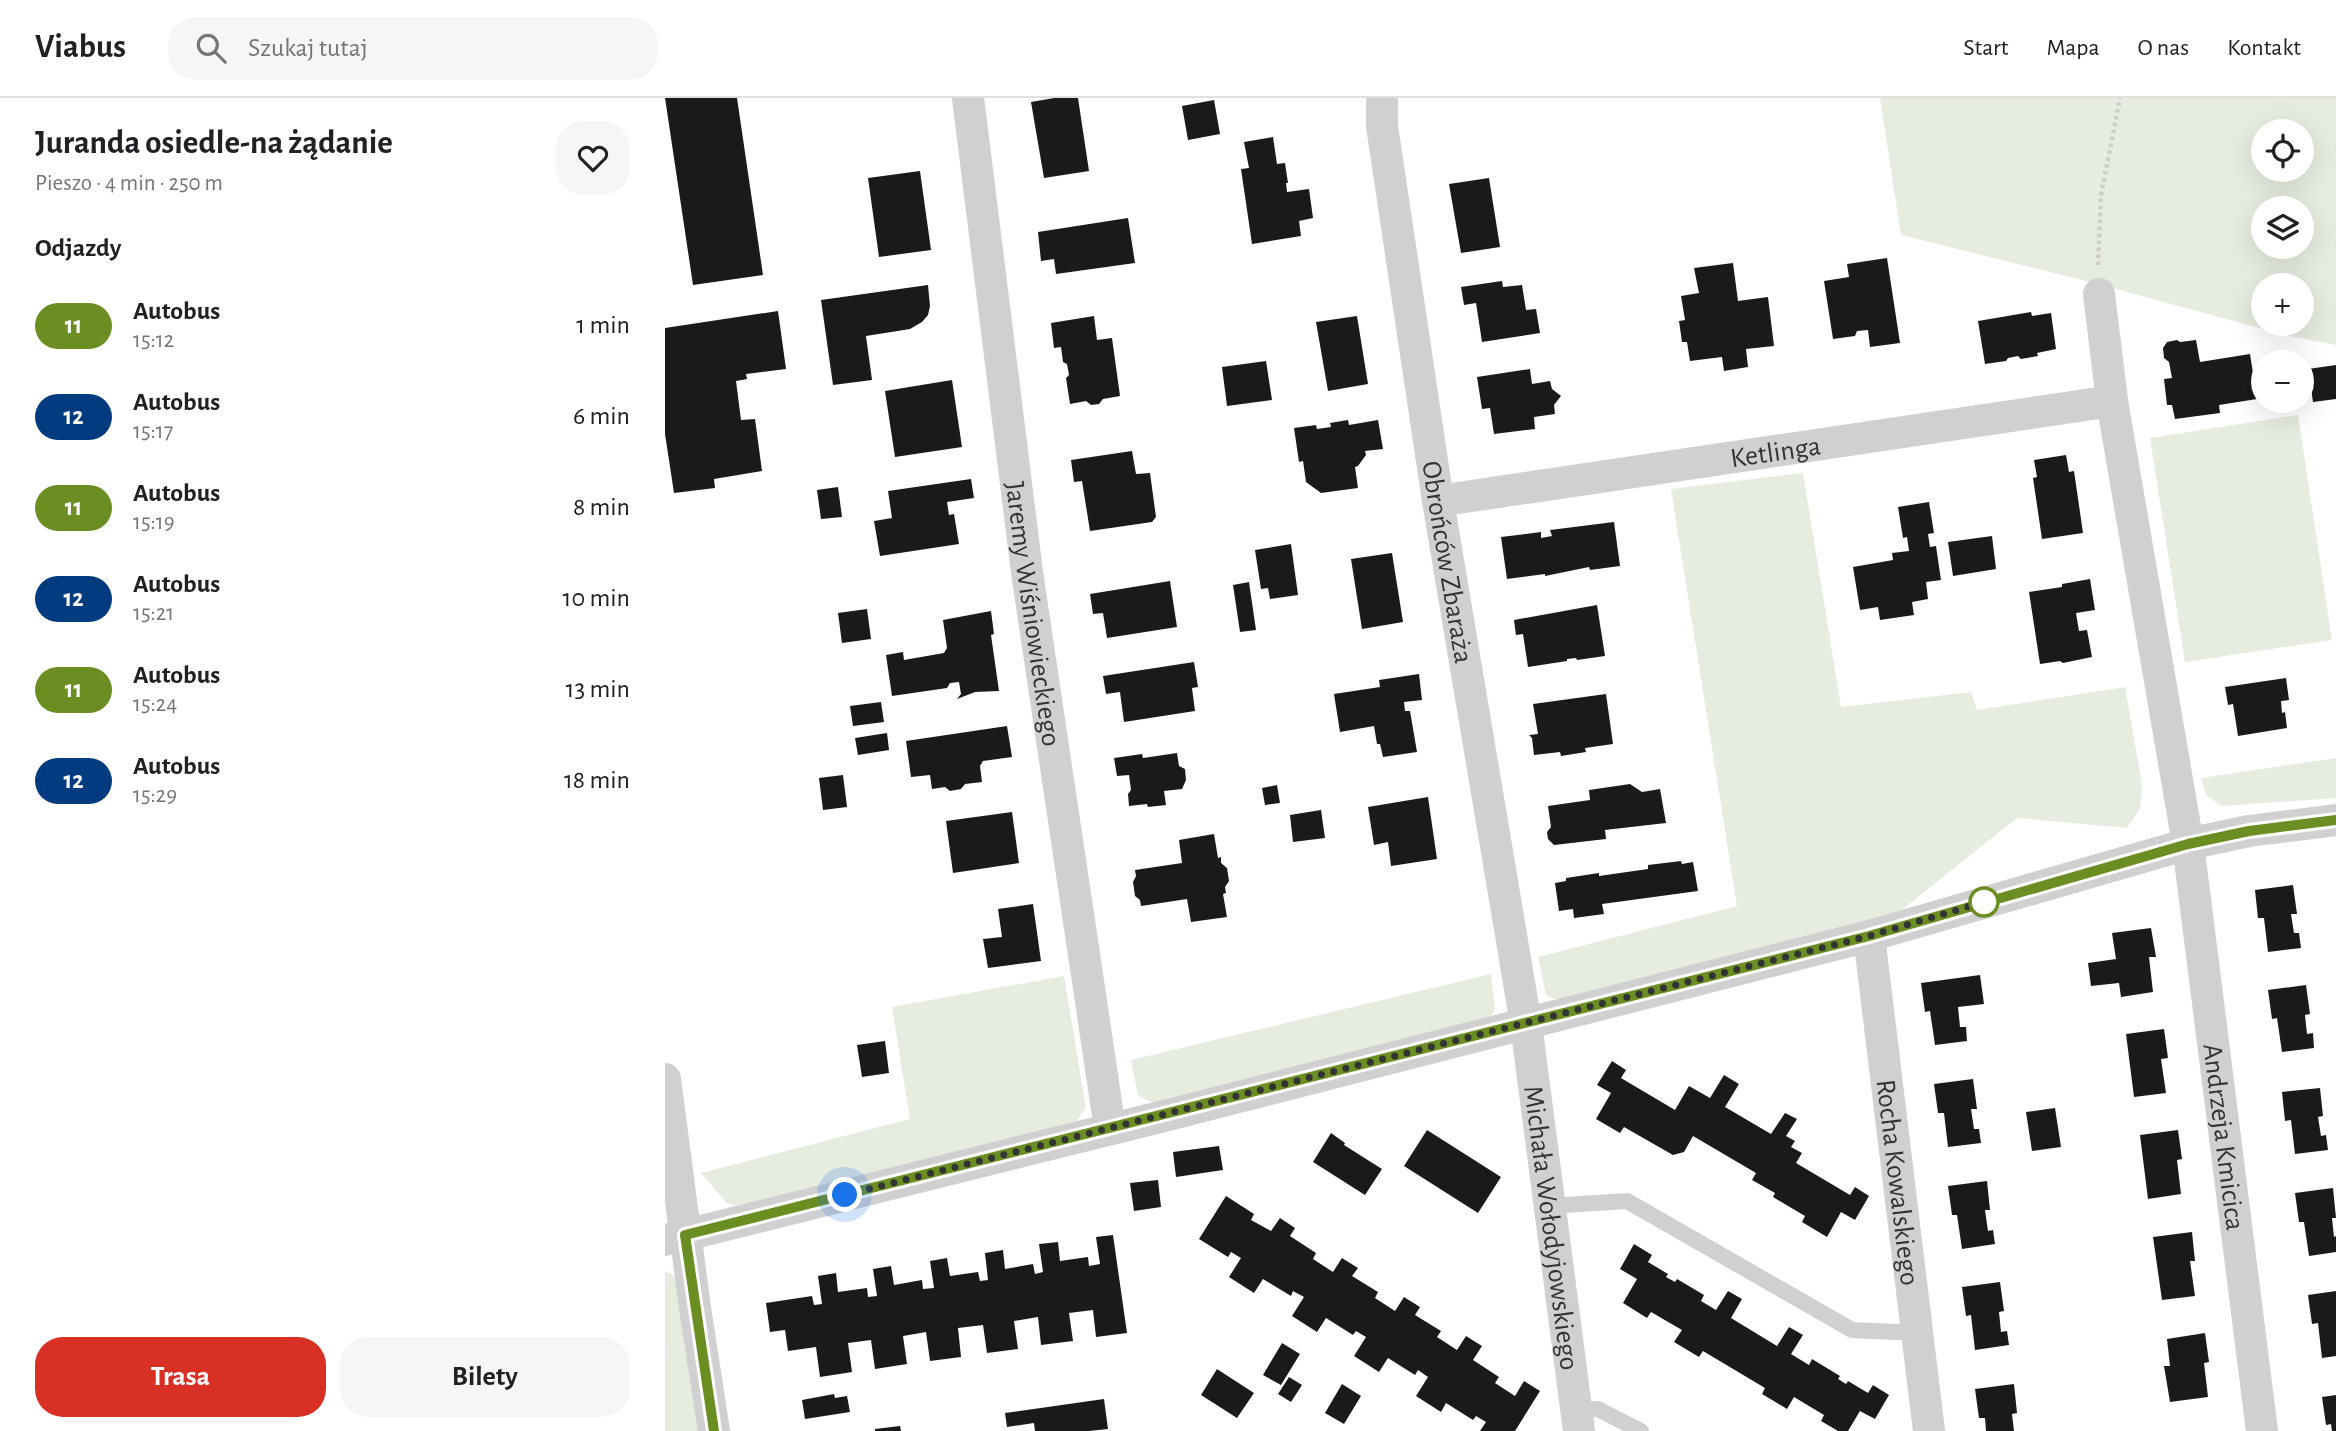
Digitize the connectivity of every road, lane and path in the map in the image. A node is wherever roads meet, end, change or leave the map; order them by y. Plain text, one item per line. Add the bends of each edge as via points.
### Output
1 (968, 98) edge
2 (1382, 98) edge
3 (2120, 98) edge
4 (2099, 294) joint
5 (2112, 401) junction
6 (1438, 501) junction
7 (2336, 820) edge
8 (2188, 844) junction
9 (1869, 936) junction
10 (1525, 1024) junction
11 (665, 1079) edge
12 (1110, 1129) junction
13 (1549, 1206) junction
14 (675, 1238) edge
15 (1918, 1333) junction
16 (1578, 1420) edge
17 (714, 1431) edge
18 (1641, 1431) edge
19 (1929, 1431) edge
20 (2262, 1431) edge

1 - 12 street, Jaremy Wiśniowieckiego via 1027,572
2 - 6 street, Obrońców Zbaraża via 1382,126
3 - 4 path via 2101,195
4 - 5 street
5 - 6 street, Ketlinga
5 - 8 street
6 - 10 street, Obrońców Zbaraża
7 - 8 street
8 - 9 street
8 - 20 street, Andrzeja Kmicica
9 - 10 street
9 - 15 street, Rocha Kowalskiego
10 - 12 street
10 - 13 street, Michała Wołodyjowskiego
11 - 14 street
12 - 14 street
13 - 15 lane via 1627,1201 1851,1330
13 - 16 street, Michała Wołodyjowskiego
14 - 17 street
15 - 19 street, Rocha Kowalskiego
16 - 18 lane via 1598,1409

